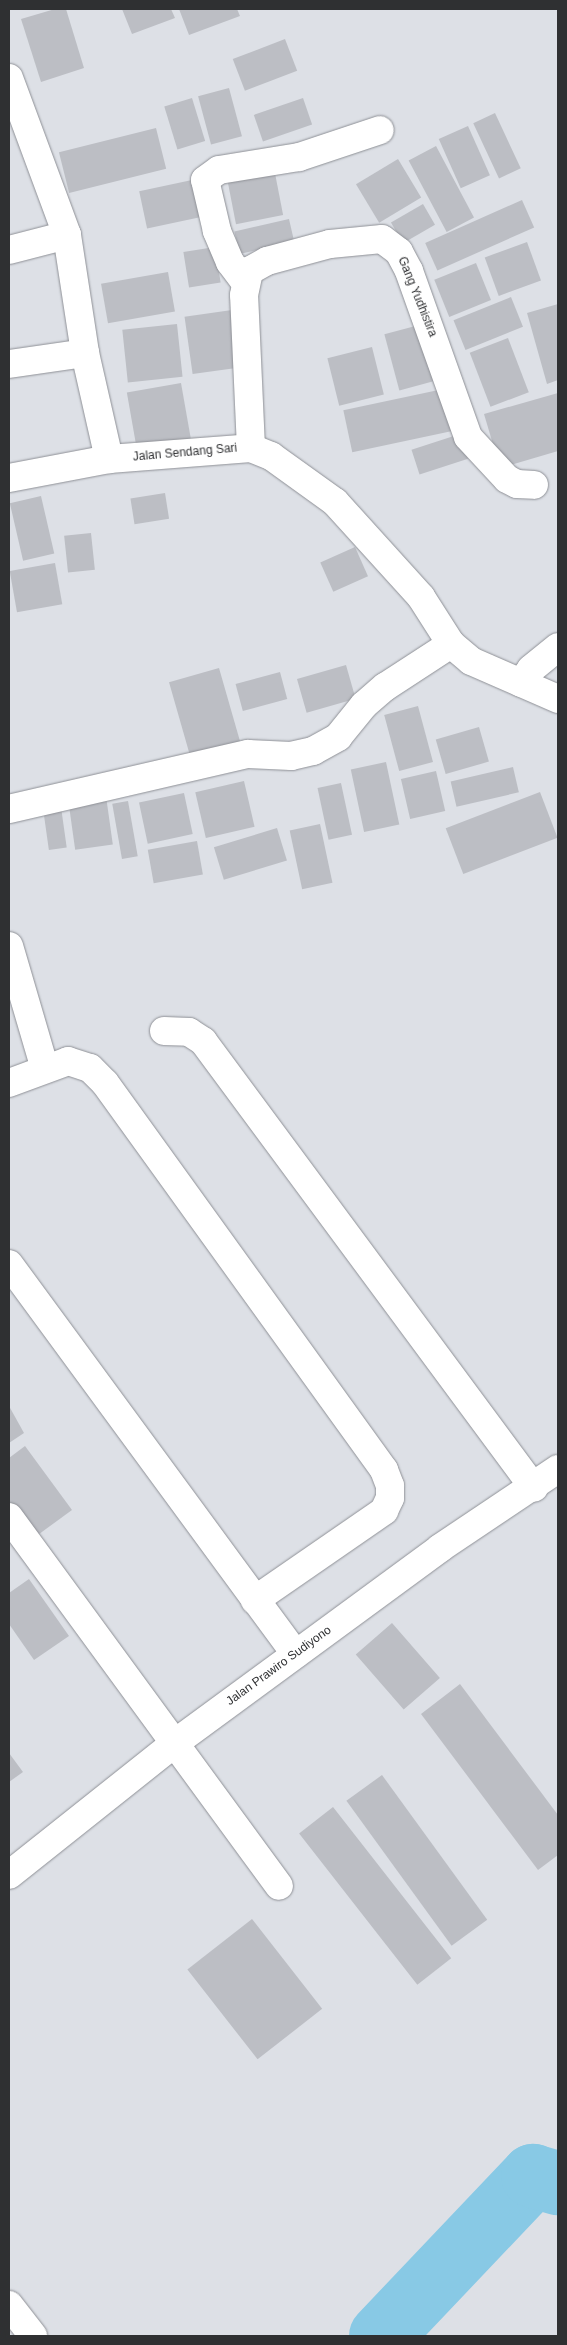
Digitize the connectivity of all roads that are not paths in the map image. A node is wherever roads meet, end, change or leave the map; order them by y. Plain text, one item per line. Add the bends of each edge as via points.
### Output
1 (9, 81) edge
2 (380, 130) dead end
3 (67, 235) junction
4 (9, 250) edge
5 (245, 282) junction
6 (85, 353) junction
7 (9, 364) edge
8 (251, 448) junction
9 (109, 459) junction
10 (9, 478) edge
11 (534, 485) dead end
12 (451, 644) junction
13 (558, 647) edge
14 (521, 683) junction
15 (558, 699) edge
16 (9, 809) edge
17 (9, 946) edge
18 (164, 1031) dead end
19 (45, 1069) junction
20 (9, 1083) edge
21 (9, 1264) edge
22 (558, 1469) edge
23 (534, 1488) junction
24 (9, 1517) edge
25 (255, 1600) junction
26 (296, 1654) junction
27 (175, 1743) junction
28 (9, 1875) edge
29 (279, 1886) dead end
30 (9, 2305) edge
31 (33, 2336) edge

1 - 3 street
2 - 5 street via 300,157 219,170 205,180 217,232 230,262
3 - 4 street
3 - 6 street
5 - 8 street
5 - 11 street, Gang Yudhistira via 249,271 267,261 330,244 382,239 399,252 409,271 468,437 507,479
6 - 7 street
6 - 9 street
8 - 9 street, Jalan Sendang Sari
8 - 12 street, Jalan Sendang Sari via 270,456 335,502 421,597
9 - 10 street, Jalan Sendang Sari
12 - 14 street, Jalan Sendang Sari via 491,672
12 - 16 street via 385,688 364,705 338,737 313,750 291,756 248,754
13 - 14 street via 531,669
14 - 15 street, Jalan Sendang Sari
17 - 19 street
18 - 23 street via 189,1032 203,1040
19 - 20 street
19 - 25 street via 68,1061 90,1068 105,1083 384,1470 390,1486 390,1498 384,1511
21 - 25 street
22 - 23 street, Jalan Prawiro Sudiyono
23 - 26 street, Jalan Prawiro Sudiyono via 440,1548
24 - 27 street
25 - 26 street
26 - 27 street, Jalan Prawiro Sudiyono
27 - 28 street, Jalan Prawiro Sudiyono
27 - 29 street
30 - 31 street

